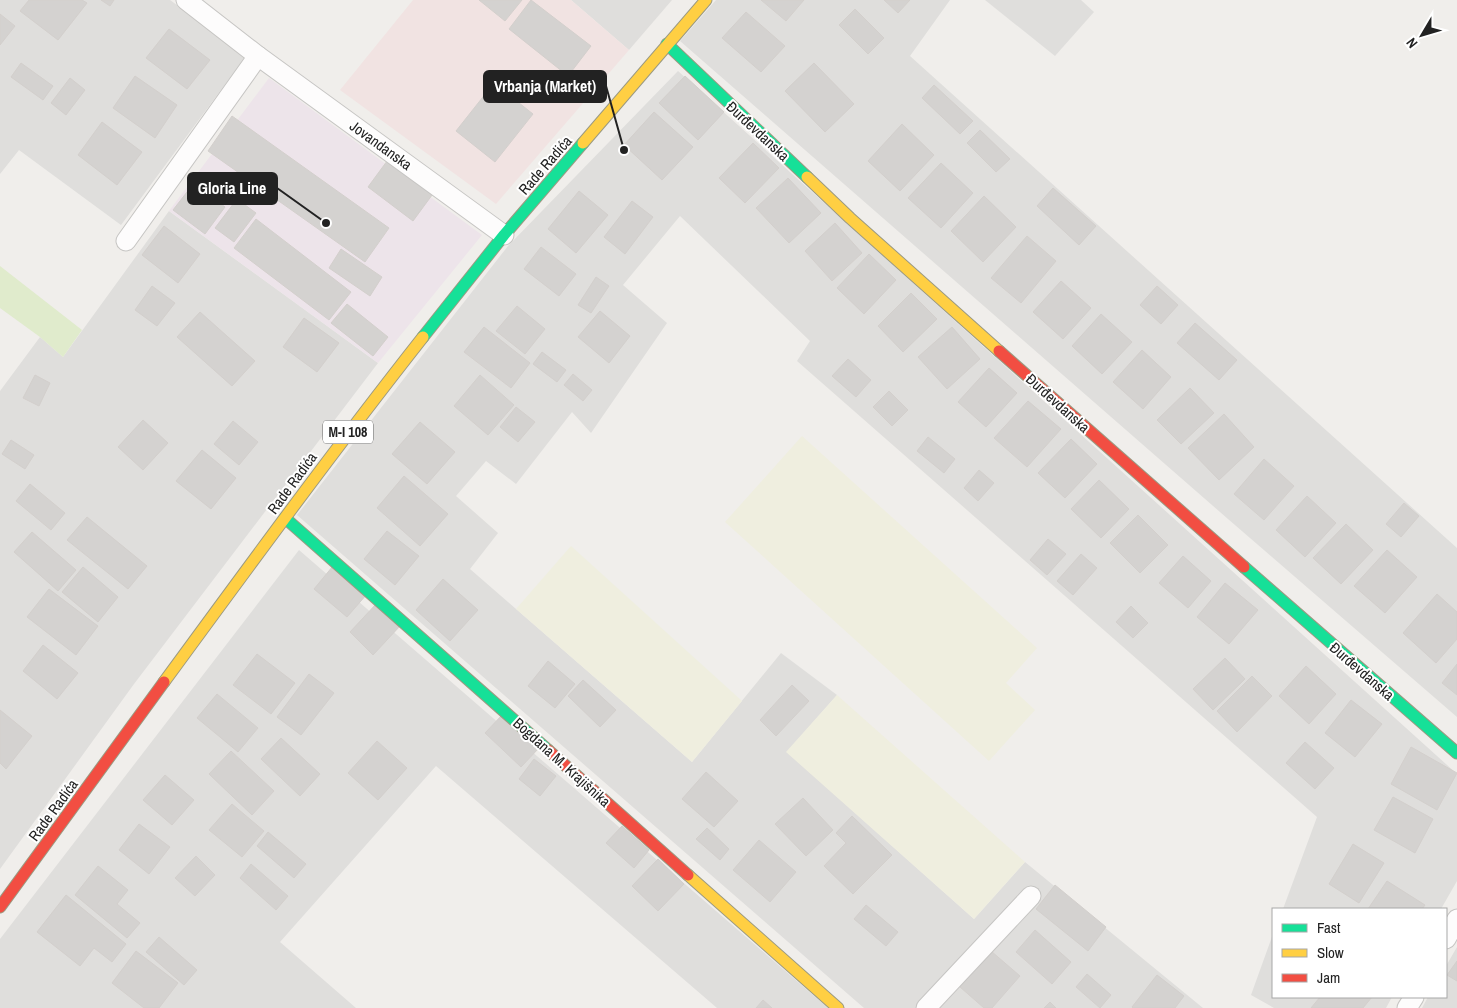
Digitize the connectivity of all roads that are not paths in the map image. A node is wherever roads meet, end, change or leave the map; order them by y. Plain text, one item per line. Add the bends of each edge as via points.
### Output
1 (186, 0) edge
2 (706, 0) edge
3 (667, 44) junction
4 (258, 56) junction
5 (504, 235) junction
6 (126, 241) dead end
7 (285, 518) junction
8 (1457, 753) edge
9 (1031, 896) dead end
10 (0, 907) edge
11 (1457, 919) edge
12 (1447, 937) edge
13 (838, 1008) edge
14 (926, 1008) edge

1 - 4 street, Jovandanska
2 - 3 street, Rade Radića / M-I 108
3 - 5 street, Rade Radića / M-I 108
3 - 8 street, Đurđevdanska via 865,231 1163,498
4 - 5 street, Jovandanska
4 - 6 street
5 - 7 street, Rade Radića / M-I 108
7 - 10 street, Rade Radića / M-I 108
7 - 13 street, Bogdana M. Krajišnika
9 - 14 street
11 - 12 street

